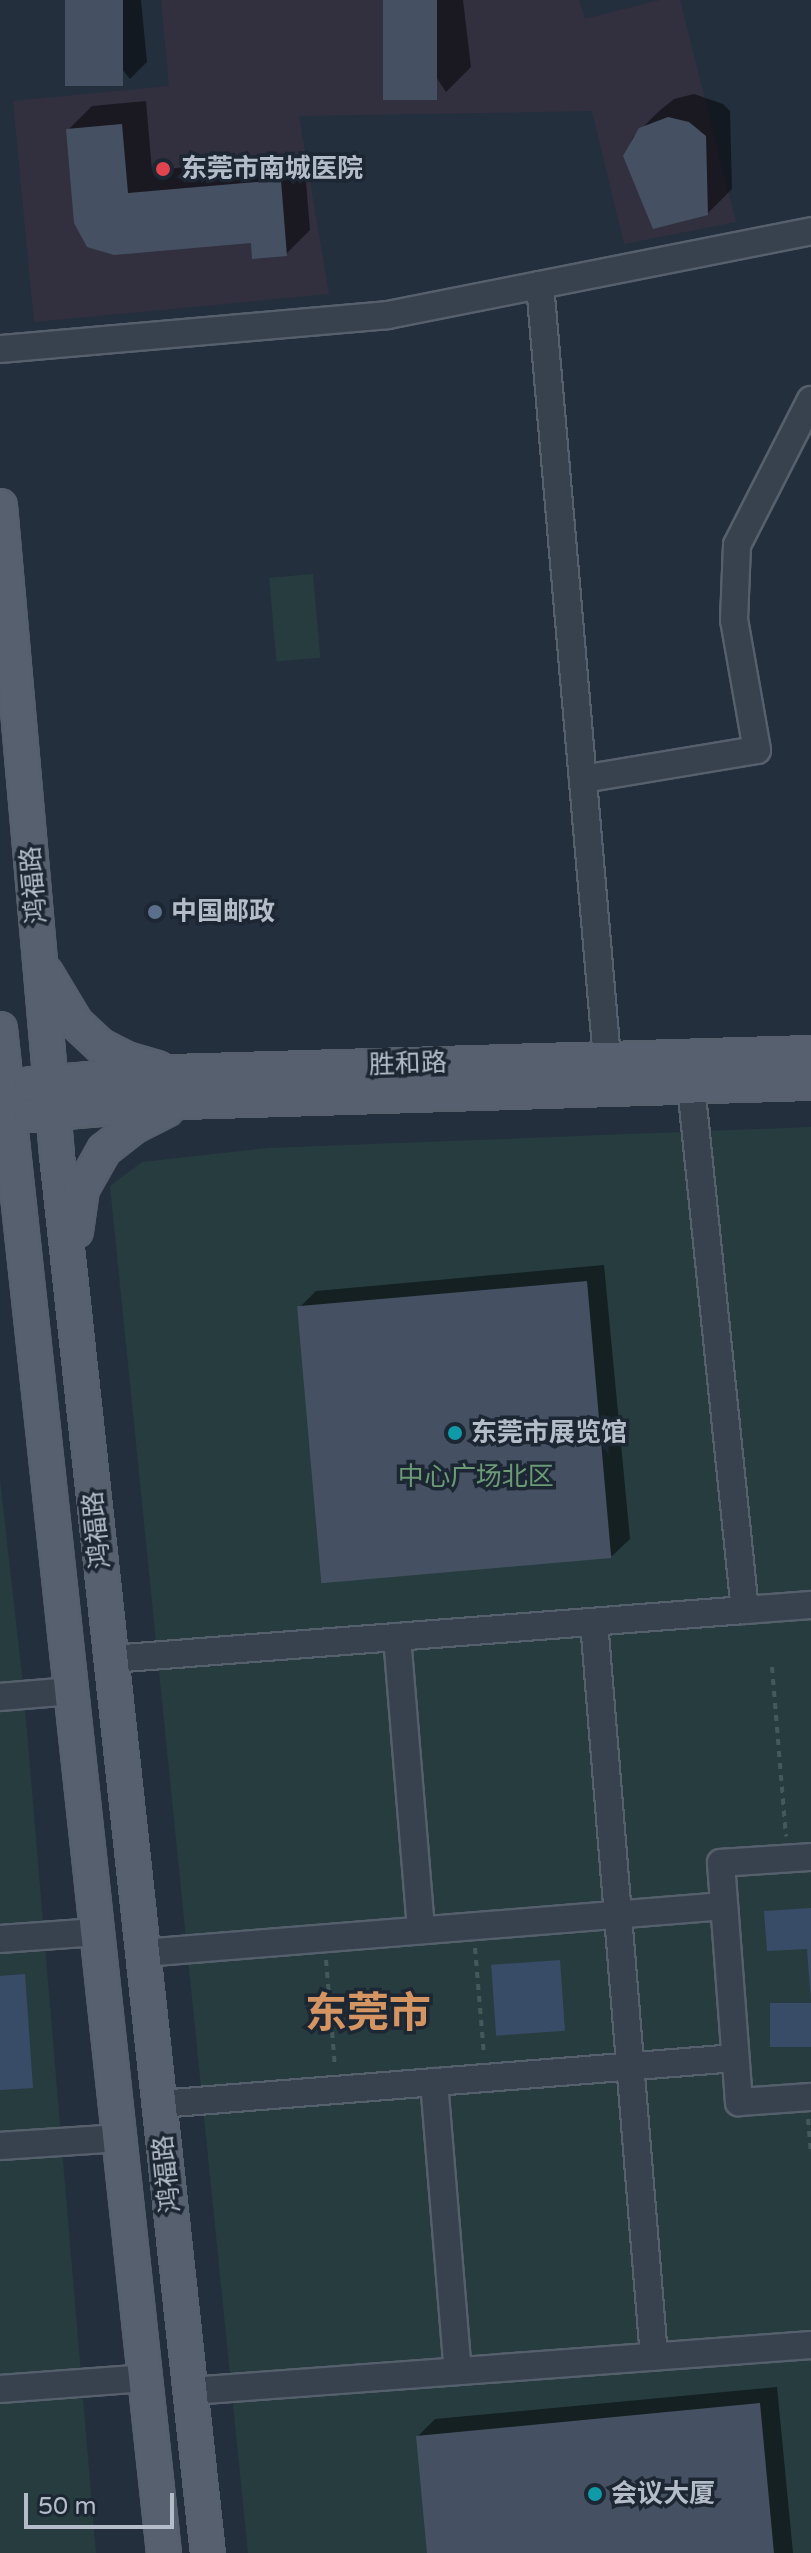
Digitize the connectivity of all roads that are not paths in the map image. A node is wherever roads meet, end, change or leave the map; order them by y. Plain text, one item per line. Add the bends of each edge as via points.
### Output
1 (811, 231) edge
2 (540, 285) junction
3 (0, 349) edge
4 (811, 400) edge
5 (0, 506) edge
6 (583, 779) junction
7 (40, 963) junction
8 (0, 1029) edge
9 (811, 1053) edge
10 (607, 1058) junction
11 (173, 1072) junction
12 (811, 1083) edge
13 (691, 1086) junction
14 (52, 1098) junction
15 (4, 1102) edge
16 (184, 1102) junction
17 (0, 1199) edge
18 (69, 1270) junction
19 (26, 1281) junction
20 (811, 1605) edge
21 (745, 1610) junction
22 (594, 1622) junction
23 (397, 1637) junction
24 (111, 1659) junction
25 (71, 1691) junction
26 (0, 1697) edge
27 (799, 1858) edge
28 (724, 1906) junction
29 (618, 1914) junction
30 (421, 1930) junction
31 (97, 1932) junction
32 (0, 1939) edge
33 (143, 1953) junction
34 (735, 2058) junction
35 (630, 2067) junction
36 (434, 2082) junction
37 (809, 2097) edge
38 (160, 2104) junction
39 (119, 2138) junction
40 (0, 2146) edge
41 (811, 2345) edge
42 (654, 2357) junction
43 (458, 2371) junction
44 (145, 2378) junction
45 (0, 2389) edge
46 (191, 2391) junction
47 (164, 2553) edge
48 (208, 2553) edge

1 - 2 street
2 - 3 street via 388,315
2 - 6 street
4 - 6 street via 737,545 734,620 757,750
5 - 7 main road, 鸿福路
6 - 10 street
7 - 11 main road via 76,1023 101,1046
7 - 14 main road, 鸿福路
8 - 15 main road, 鸿福路
9 - 10 main road, 胜和路
10 - 11 main road, 胜和路
11 - 14 main road, 胜和路
12 - 13 main road, 胜和路
13 - 16 main road, 胜和路
13 - 21 street
14 - 15 main road, 胜和路
14 - 16 main road, 胜和路
14 - 18 main road, 鸿福路
15 - 19 main road, 鸿福路
16 - 18 main road via 133,1127 104,1150 82,1189
17 - 19 main road
18 - 24 main road, 鸿福路
19 - 25 main road, 鸿福路
20 - 21 street
21 - 22 street
22 - 23 street
22 - 29 street
23 - 24 street
23 - 30 street
24 - 33 main road, 鸿福路
25 - 26 street
25 - 31 main road, 鸿福路
27 - 28 street via 721,1863
28 - 29 street
28 - 34 street
29 - 30 street
29 - 35 street
30 - 33 street
31 - 32 street
31 - 39 main road, 鸿福路
33 - 38 main road, 鸿福路
34 - 35 street
34 - 37 street via 739,2102
35 - 36 street
35 - 42 street
36 - 38 street
36 - 43 street
38 - 46 main road, 鸿福路
39 - 40 street
39 - 44 main road, 鸿福路
41 - 42 street
42 - 43 street
43 - 46 street
44 - 45 street
44 - 47 main road, 鸿福路
46 - 48 main road, 鸿福路

